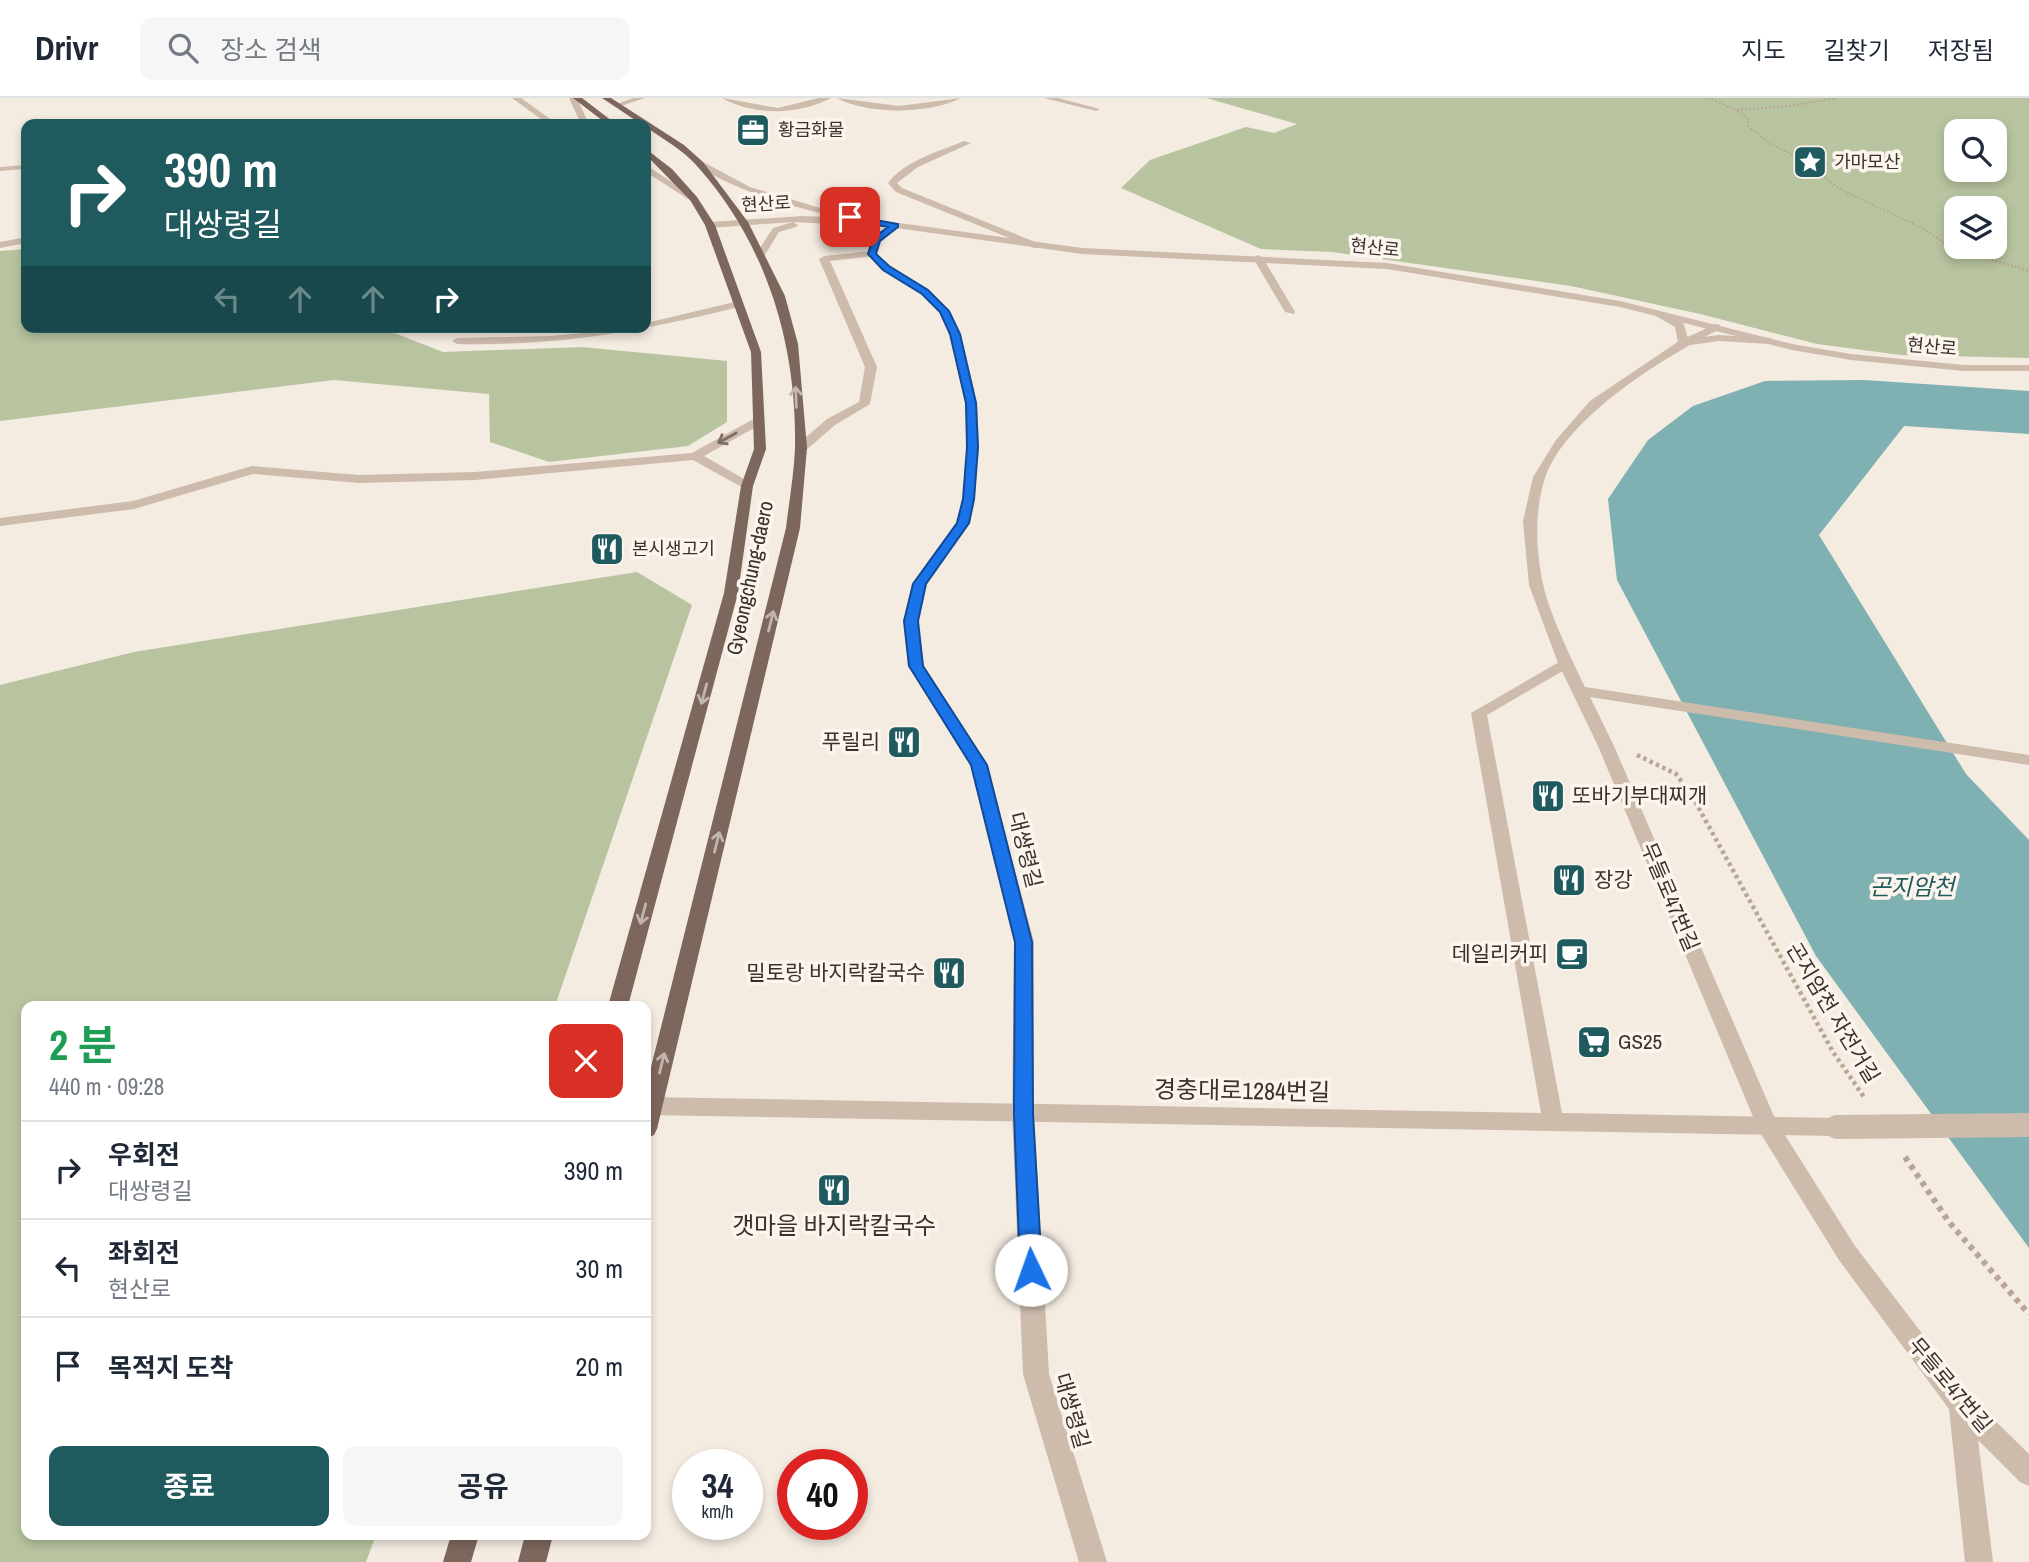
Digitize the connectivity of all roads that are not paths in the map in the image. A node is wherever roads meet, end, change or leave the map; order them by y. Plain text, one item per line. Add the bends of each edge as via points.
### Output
1 (516, 98) edge
2 (575, 98) edge
3 (606, 98) edge
4 (641, 98) edge
5 (726, 98) edge
6 (827, 98) edge
7 (841, 98) edge
8 (957, 98) edge
9 (1048, 98) edge
10 (618, 105) junction
11 (1096, 108) dead end
12 (546, 119) edge
13 (583, 119) edge
14 (605, 119) edge
15 (639, 119) edge
16 (651, 127) edge
17 (967, 143) dead end
18 (651, 155) edge
19 (700, 164) junction
20 (21, 167) edge
21 (0, 169) edge
22 (651, 173) edge
23 (694, 199) junction
24 (743, 222) junction
25 (870, 222) junction
26 (710, 225) junction
27 (895, 225) junction
28 (21, 241) edge
29 (0, 245) edge
30 (1037, 246) junction
31 (872, 254) junction
32 (760, 256) junction
33 (1258, 258) junction
34 (739, 304) junction
35 (1290, 312) dead end
36 (1660, 314) junction
37 (651, 325) edge
38 (1716, 327) junction
39 (605, 333) edge
40 (457, 341) dead end
41 (1770, 341) junction
42 (1684, 343) junction
43 (2029, 368) edge
44 (759, 420) junction
45 (801, 448) junction
46 (695, 456) junction
47 (747, 486) junction
48 (0, 522) edge
49 (1566, 663) junction
50 (1579, 691) junction
51 (2029, 760) edge
52 (619, 1001) edge
53 (651, 1099) edge
54 (651, 1107) edge
55 (1023, 1114) junction
56 (1553, 1121) junction
57 (1767, 1125) junction
58 (2029, 1125) edge
59 (1961, 1405) junction
60 (2029, 1473) edge
61 (464, 1540) edge
62 (538, 1540) edge
63 (457, 1562) edge
64 (532, 1562) edge
65 (1093, 1562) edge
66 (1979, 1562) edge

1 - 12 street
2 - 13 street
2 - 14 main road
3 - 10 main road, Gyeongchung-daero
4 - 10 street
5 - 6 street via 778,110
7 - 8 street via 884,109
9 - 11 street
10 - 15 main road, Gyeongchung-daero
16 - 19 main road, Gyeongchung-daero
17 - 30 street via 906,170 892,183 899,190
18 - 23 main road, Gyeongchung-daero
19 - 24 main road, Gyeongchung-daero
19 - 25 street via 729,183 762,195
20 - 21 street
22 - 23 street
23 - 26 main road, Gyeongchung-daero
24 - 25 street, 현산로
24 - 26 street, 현산로
24 - 32 main road, Gyeongchung-daero
25 - 27 street, 현산로
25 - 32 street via 797,224 776,230
26 - 34 main road, Gyeongchung-daero
27 - 30 street, 현산로
27 - 31 street via 876,240
28 - 29 street
30 - 33 street, 현산로
31 - 45 street via 824,258 871,368 864,404 831,422
31 - 55 street, 대쌍령길 via 944,311 955,334 971,403 973,447 963,523 919,584 911,621 916,666 979,765 1024,942
45 -> 32 main road, Gyeongchung-daero via 793,344 780,296
33 - 35 street
33 - 36 street, 현산로 via 1388,266
34 - 37 street
34 - 44 main road, Gyeongchung-daero via 756,352
36 - 38 street, 현산로
36 - 42 street via 1681,326
38 - 41 street, 현산로
38 - 42 street, 무들로47번길
39 - 40 street via 515,342
41 - 42 street via 1719,338
41 - 43 street, 현산로 via 1851,357 1964,368
42 - 49 street, 무들로47번길 via 1594,402 1539,477 1530,521 1536,585
44 -> 46 street
44 - 47 main road, Gyeongchung-daero via 760,449
53 -> 45 main road, Gyeongchung-daero via 793,528
46 - 47 street
46 - 48 street via 436,477 359,479 252,470 134,505
47 -> 52 main road, Gyeongchung-daero via 731,593
49 - 50 street, 무들로47번길
49 - 56 street via 1479,713
50 - 51 street
50 - 57 street, 무들로47번길
54 - 55 street, 경충대로1284번길
55 - 56 street, 경충대로1284번길
55 - 65 street, 대쌍령길 via 1036,1374
56 - 57 street, 경충대로1284번길
57 - 58 street, 경충대로1284번길, bridge
57 - 59 street, 무들로47번길 via 1847,1253
59 - 60 street, 무들로47번길
59 - 66 street
61 - 63 main road
62 - 64 main road

